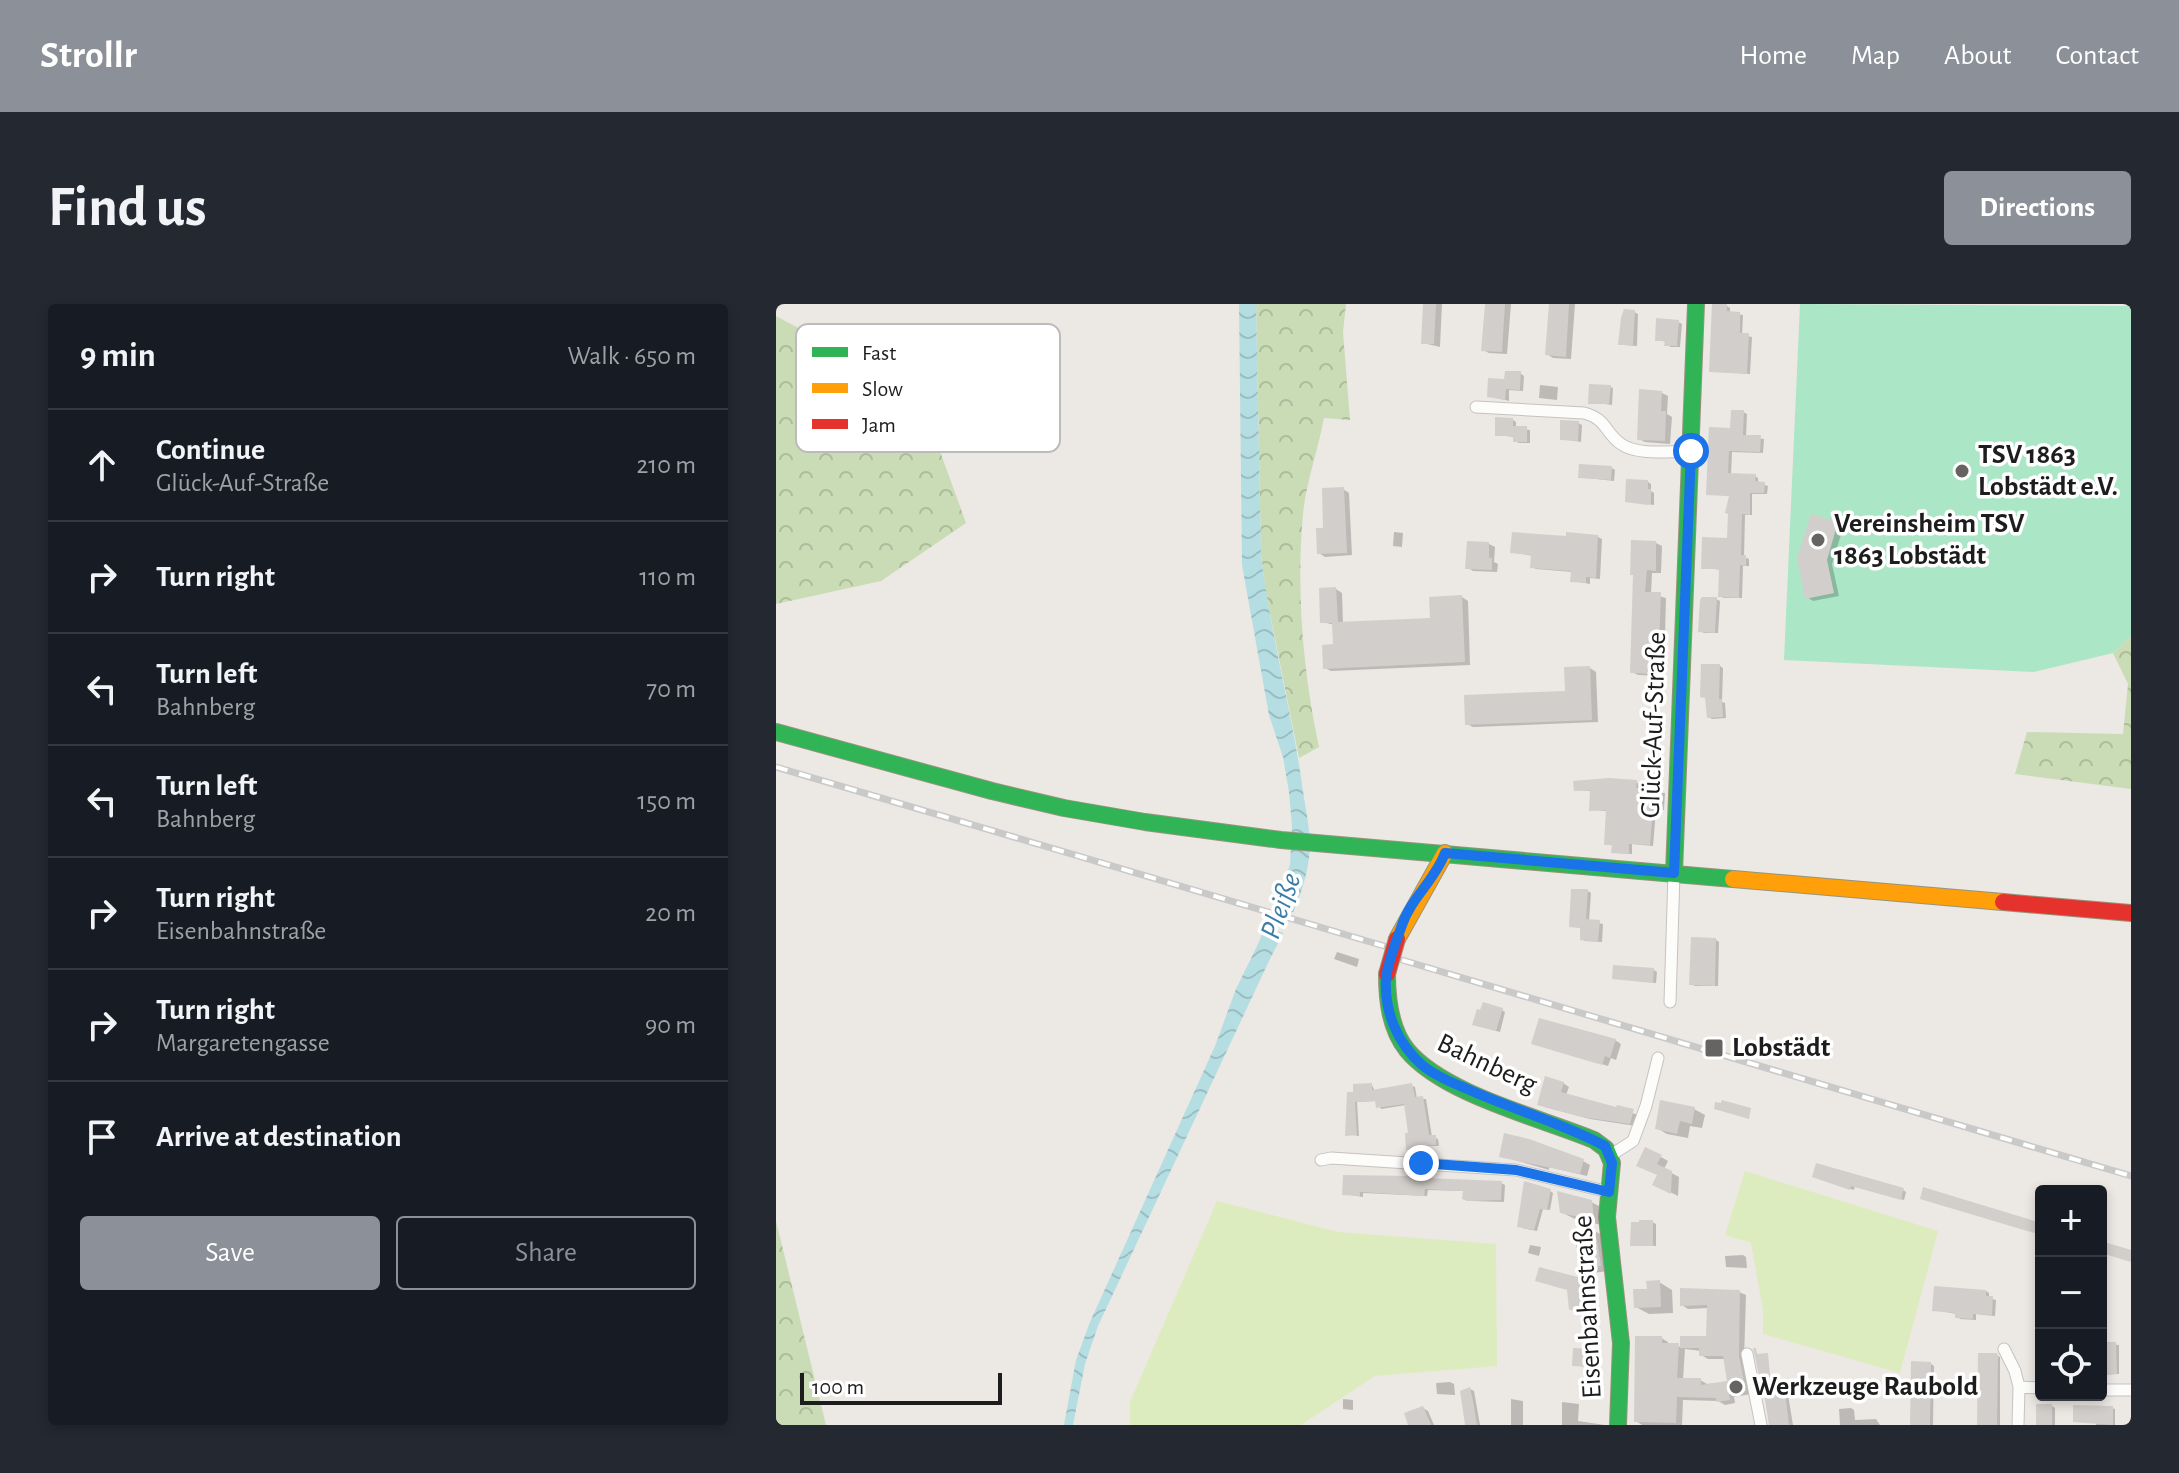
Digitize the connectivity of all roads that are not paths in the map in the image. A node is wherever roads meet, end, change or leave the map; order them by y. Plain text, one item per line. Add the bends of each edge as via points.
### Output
1 (1696, 304) edge
2 (1476, 407) dead end
3 (1691, 451) junction
4 (776, 732) edge
5 (1445, 853) junction
6 (1674, 873) junction
7 (2131, 913) edge
8 (1670, 1002) dead end
9 (1658, 1058) dead end
10 (1611, 1155) junction
11 (1321, 1160) dead end
12 (1609, 1192) junction
13 (2004, 1349) dead end
14 (1747, 1354) dead end
15 (2019, 1387) junction
16 (2035, 1388) edge
17 (2107, 1390) edge
18 (2131, 1390) edge
19 (1618, 1425) edge
20 (1761, 1425) edge
21 (2018, 1425) edge

1 - 3 main road, Glück-Auf-Straße
2 - 3 street via 1584,413 1596,416 1620,444 1632,449
3 - 6 main road, Glück-Auf-Straße
4 - 5 main road via 1067,809 1281,840
5 - 6 main road
5 - 10 main road, Bahnberg, bridge via 1397,939 1387,974 1386,995 1407,1051 1424,1067 1486,1098 1594,1140
6 - 7 main road
6 - 8 street, Glück-Auf-Straße
9 - 10 street via 1633,1141
10 - 12 main road, Eisenbahnstraße
11 - 12 street via 1495,1167
12 - 19 main road, Eisenbahnstraße via 1609,1250 1621,1343
13 - 15 street
14 - 20 street
15 - 16 street
15 - 21 street
17 - 18 street

